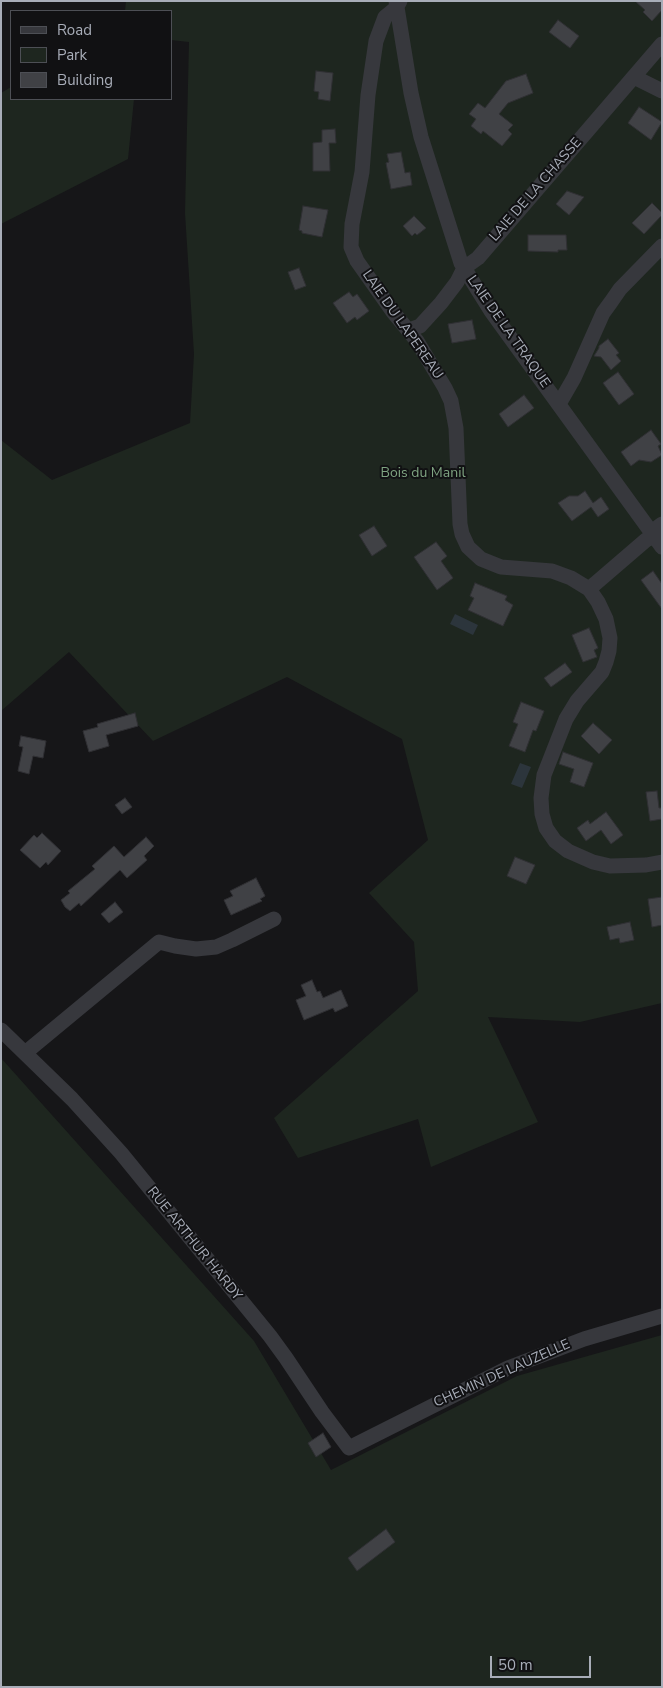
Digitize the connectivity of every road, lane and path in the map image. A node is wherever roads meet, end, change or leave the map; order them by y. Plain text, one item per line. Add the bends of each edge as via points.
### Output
1 (398, 4) edge
2 (662, 44) edge
3 (634, 77) junction
4 (662, 92) edge
5 (662, 246) edge
6 (464, 268) junction
7 (409, 330) junction
8 (559, 404) junction
9 (659, 536) edge
10 (589, 590) junction
11 (662, 862) edge
12 (274, 919) dead end
13 (1, 1030) edge
14 (25, 1054) junction
15 (662, 1316) edge
16 (349, 1448) joint

1 - 6 street, LAIE DE LA TRAQUE via 421,137
1 - 7 street, LAIE DU LAPEREAU via 385,17 376,41 351,247 362,268
2 - 3 street, LAIE DE LA CHASSE
3 - 4 street
3 - 6 street, LAIE DE LA CHASSE via 478,258
5 - 8 street via 620,289 603,313
6 - 7 street, LAIE DE LA CHASSE via 441,303 420,326
6 - 8 street, LAIE DE LA TRAQUE
7 - 10 street, LAIE DU LAPEREAU via 451,401 456,428 460,524 468,547 492,564 552,571
8 - 9 street, LAIE DE LA TRAQUE
9 - 10 street via 646,540
10 - 11 street, LAIE DU LAPEREAU via 609,628 609,651 602,672 577,701 551,753 544,775 542,814 555,841 592,862 610,866
12 - 14 street via 216,947 196,949 159,942
13 - 14 street, RUE ARTHUR HARDY
14 - 16 street, RUE ARTHUR HARDY via 121,1153 270,1336
15 - 16 street, CHEMIN DE LAUZELLE via 584,1339 508,1368

